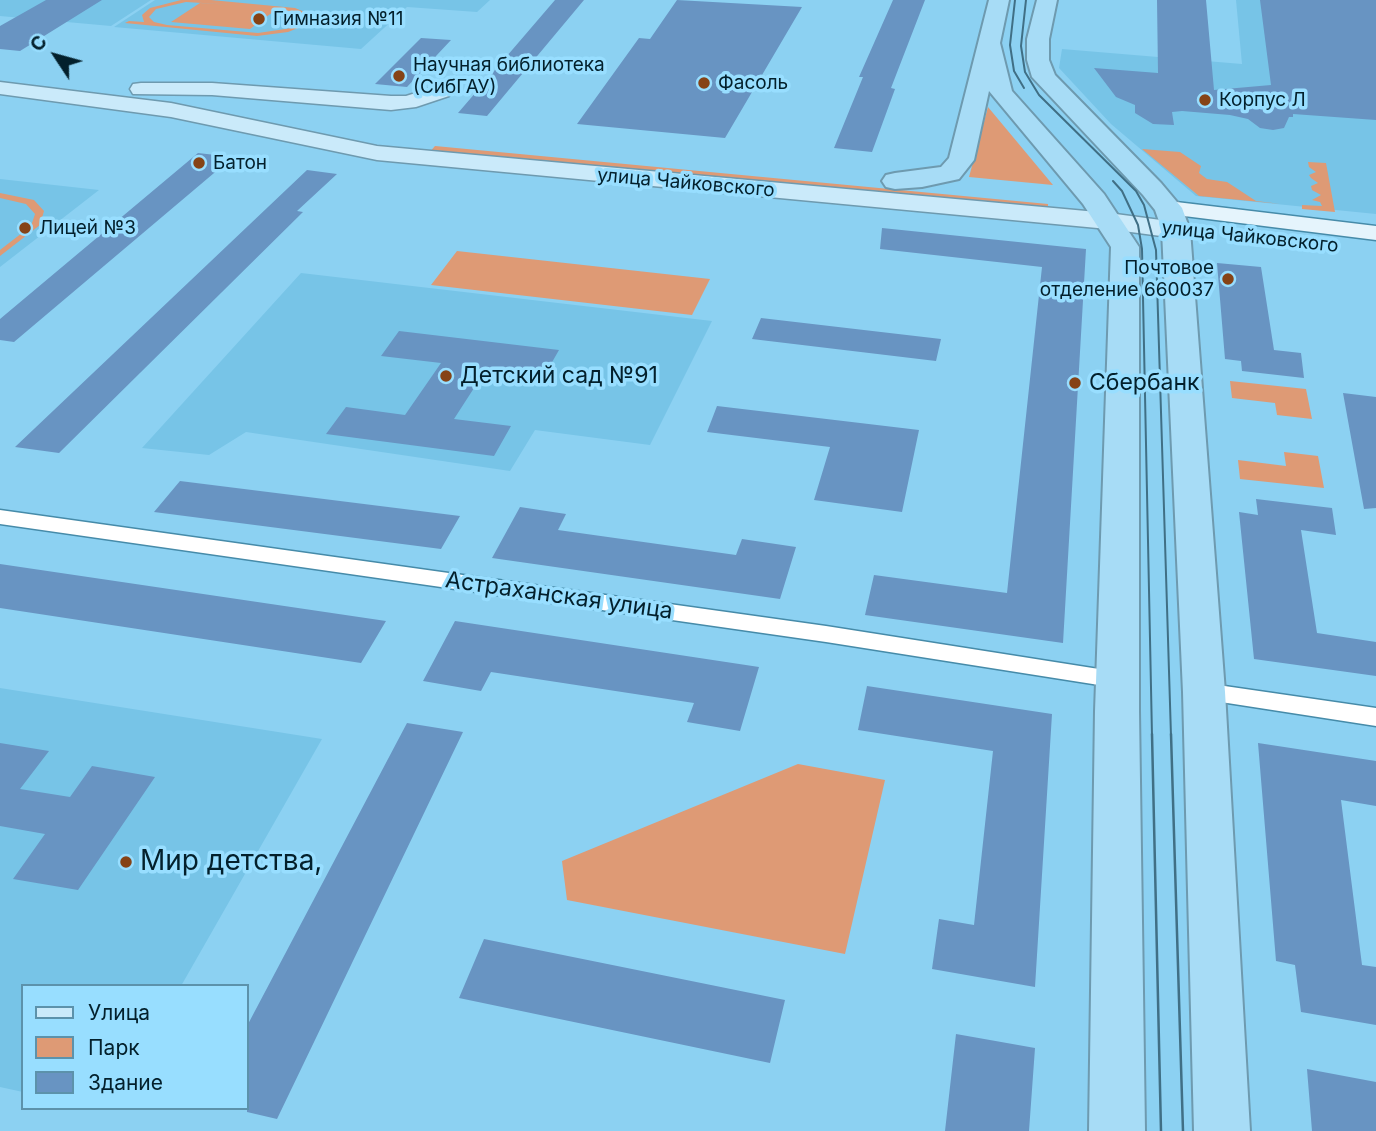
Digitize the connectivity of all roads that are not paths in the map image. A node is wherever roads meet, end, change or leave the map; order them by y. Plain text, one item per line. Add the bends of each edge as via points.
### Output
1 (999, 0) edge
2 (1046, 0) edge
3 (990, 44) junction
4 (0, 75) edge
5 (0, 88) edge
6 (141, 89) junction
7 (442, 91) dead end
8 (319, 119) dead end
9 (399, 132) dead end
10 (426, 135) dead end
11 (377, 153) junction
12 (895, 181) junction
13 (1101, 211) junction
14 (1172, 219) junction
15 (1376, 233) edge
16 (1376, 250) edge
17 (0, 517) edge
18 (1118, 680) junction
19 (1205, 692) junction
20 (1376, 717) edge
21 (1118, 1131) edge
22 (1223, 1131) edge

1 - 3 highway
2 - 14 highway via 1038,38 1044,77
3 - 12 highway via 961,160 950,173
3 - 13 highway via 1001,92
4 - 6 main road
5 - 11 main road, улица Чайковского via 146,106
6 - 7 main road via 212,89 391,103
6 - 8 main road
9 - 11 main road
10 - 12 main road, улица Чайковского
11 - 13 main road, улица Чайковского
12 - 13 main road, улица Чайковского
13 - 14 main road, улица Чайковского
13 - 18 highway via 1125,247
14 - 15 main road, улица Чайковского
14 - 16 main road, улица Чайковского
14 - 19 highway
17 - 18 street, Астраханская улица
18 - 21 highway
19 - 20 street
19 - 22 highway

